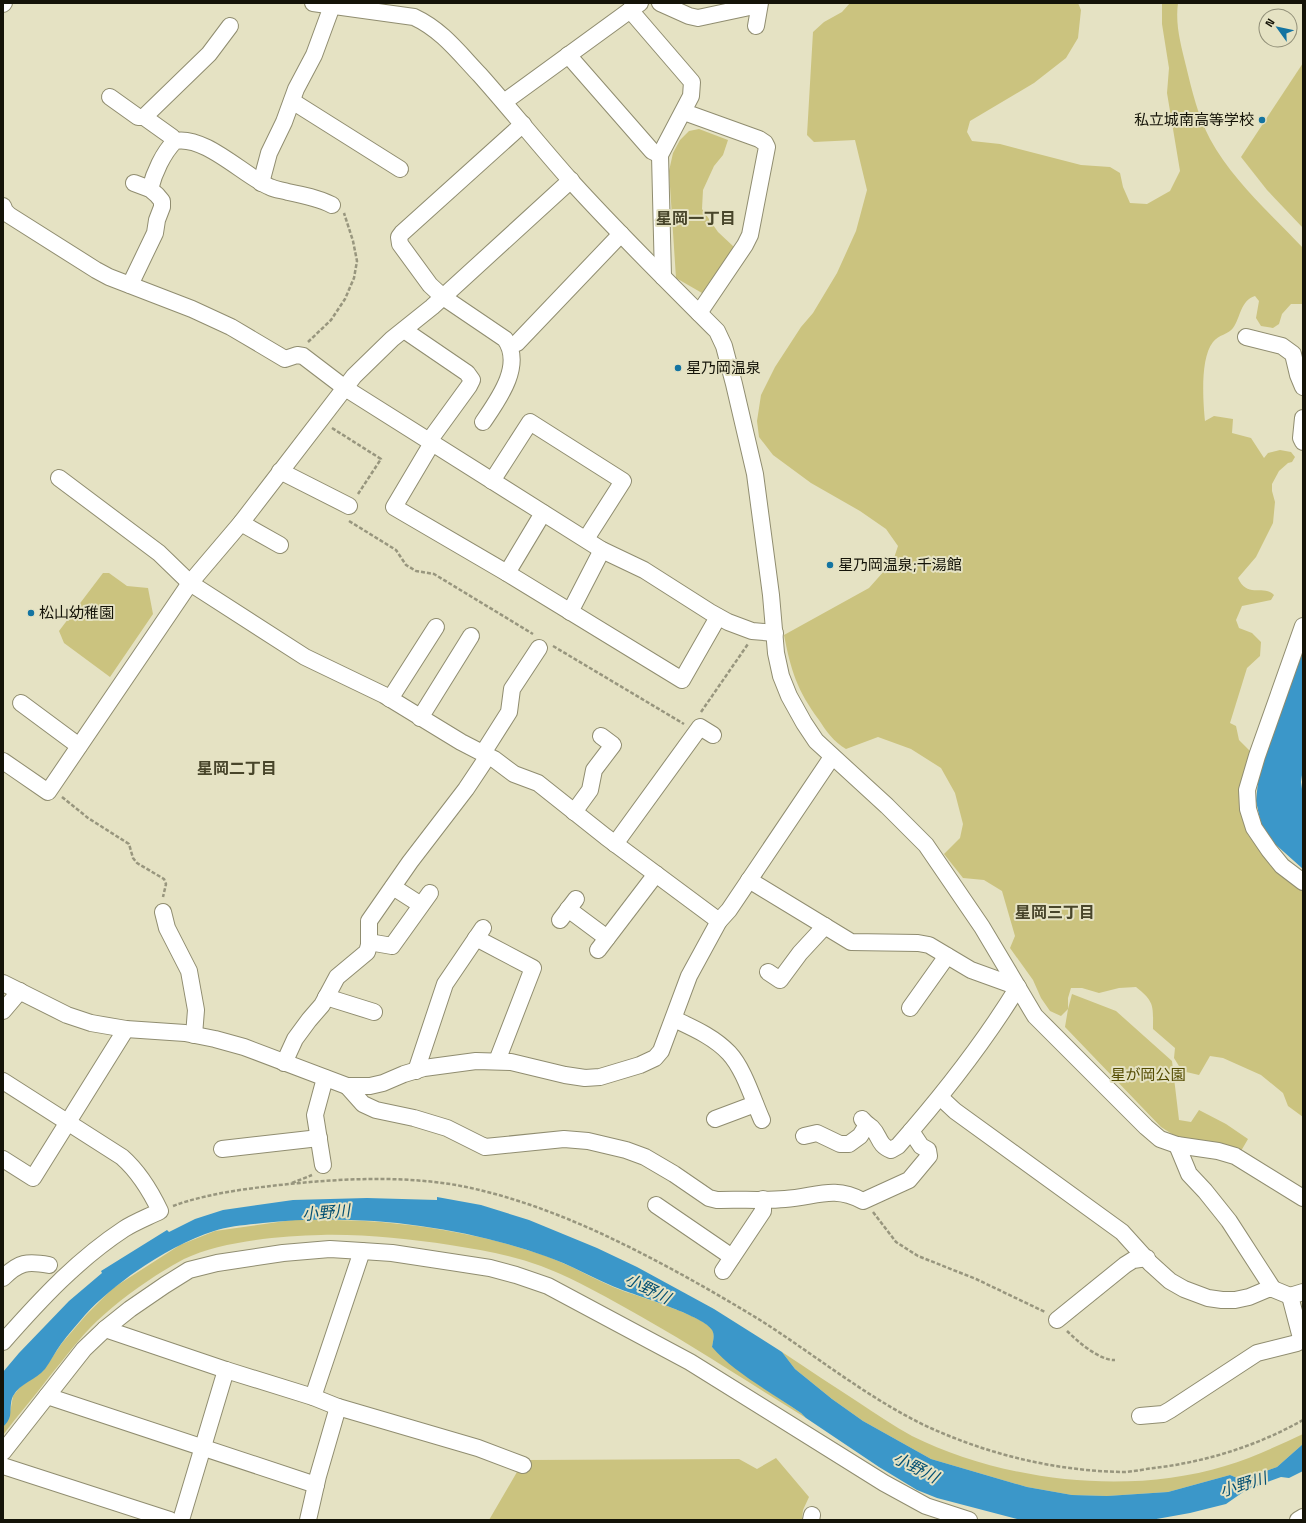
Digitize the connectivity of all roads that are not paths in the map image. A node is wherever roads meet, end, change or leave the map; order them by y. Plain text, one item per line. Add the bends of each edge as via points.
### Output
1 (313, 3) edge
2 (660, 3) edge
3 (759, 4) edge
4 (332, 6) junction
5 (635, 7) edge
6 (416, 10) edge
7 (230, 26) dead end
8 (756, 26) dead end
9 (568, 55) junction
10 (110, 97) dead end
11 (292, 101) junction
12 (504, 102) junction
13 (684, 112) junction
14 (144, 117) junction
15 (523, 124) junction
16 (175, 141) junction
17 (660, 155) junction
18 (400, 169) dead end
19 (571, 180) junction
20 (134, 183) dead end
21 (261, 183) junction
22 (150, 189) junction
23 (332, 205) road end
24 (3, 206) edge
25 (621, 234) junction
26 (663, 277) junction
27 (130, 285) junction
28 (443, 297) junction
29 (699, 313) junction
30 (404, 330) junction
31 (1246, 337) dead end
32 (510, 346) junction
33 (1303, 387) edge
34 (345, 388) junction
35 (1303, 418) edge
36 (483, 422) dead end
37 (430, 442) junction
38 (1303, 442) edge
39 (280, 471) junction
40 (59, 478) dead end
41 (492, 481) junction
42 (349, 506) dead end
43 (543, 513) junction
44 (241, 523) junction
45 (586, 540) junction
46 (280, 545) dead end
47 (602, 550) junction
48 (507, 573) junction
49 (190, 583) junction
50 (570, 612) junction
51 (718, 617) junction
52 (1303, 626) edge
53 (436, 627) dead end
54 (775, 632) junction
55 (473, 637) dead end
56 (539, 648) dead end
57 (390, 699) junction
58 (21, 703) dead end
59 (420, 718) junction
60 (714, 735) dead end
61 (600, 736) dead end
62 (79, 746) junction
63 (485, 754) junction
64 (832, 757) junction
65 (3, 761) edge
66 (574, 812) junction
67 (615, 844) junction
68 (656, 874) junction
69 (749, 880) junction
70 (1303, 882) edge
71 (392, 887) junction
72 (568, 909) dead end
73 (162, 912) road end
74 (719, 921) junction
75 (824, 926) junction
76 (369, 942) junction
77 (947, 956) junction
78 (768, 972) dead end
79 (3, 984) edge
80 (1018, 987) junction
81 (20, 991) junction
82 (326, 997) junction
83 (910, 1008) dead end
84 (3, 1011) edge
85 (374, 1012) dead end
86 (674, 1019) junction
87 (126, 1029) junction
88 (194, 1035) junction
89 (497, 1062) junction
90 (284, 1063) junction
91 (416, 1071) junction
92 (325, 1078) junction
93 (3, 1080) edge
94 (347, 1086) junction
95 (940, 1097) junction
96 (755, 1104) junction
97 (718, 1115) dead end
98 (762, 1120) dead end
99 (68, 1122) junction
100 (814, 1131) dead end
101 (911, 1131) junction
102 (319, 1138) junction
103 (1176, 1145) junction
104 (222, 1149) dead end
105 (3, 1159) edge
106 (323, 1165) road end
107 (1303, 1198) edge
108 (763, 1199) junction
109 (662, 1213) dead end
110 (362, 1251) junction
111 (732, 1257) junction
112 (1146, 1258) junction
113 (49, 1265) dead end
114 (723, 1271) dead end
115 (3, 1278) edge
116 (1273, 1289) junction
117 (1296, 1294) edge
118 (1057, 1320) road end
119 (105, 1329) junction
120 (3, 1342) edge
121 (226, 1370) junction
122 (47, 1396) junction
123 (313, 1397) junction
124 (338, 1407) junction
125 (1140, 1416) dead end
126 (203, 1447) junction
127 (3, 1452) edge
128 (3, 1466) edge
129 (523, 1466) dead end
130 (316, 1485) junction
131 (1303, 1517) edge
132 (170, 1520) edge
133 (181, 1520) edge
134 (308, 1520) edge
135 (969, 1520) edge
136 (1298, 1520) edge

1 - 4 street
2 - 3 street via 698,18
3 - 8 street
4 - 6 street
4 - 11 street via 314,55
5 - 9 street
5 - 13 street via 692,82 692,96
6 - 12 street via 446,38
7 - 14 street via 209,54
9 - 12 street
9 - 17 street via 652,151
10 - 14 street via 138,117
11 - 18 street
11 - 21 street via 269,153
12 - 15 street
13 - 17 street
13 - 29 street via 759,139 767,148 750,235
14 - 16 street
15 - 19 street
15 - 28 street via 399,237 400,244 430,285
16 - 21 street via 189,141 200,145
16 - 22 street via 169,147
17 - 26 street
19 - 25 street
19 - 28 street
20 - 22 street
21 - 23 street
22 - 27 street via 162,201 162,208 155,233
24 - 27 street via 9,215 76,259
25 - 26 street
25 - 32 street via 518,343
26 - 29 street
27 - 34 street via 231,327 285,359 297,354 303,356
28 - 30 street
28 - 32 street via 505,339
29 - 54 street via 717,331 724,346 736,391 755,474
30 - 34 street via 354,376
30 - 37 street via 467,373 472,380
31 - 33 street via 1282,346 1293,354
32 - 36 street via 509,378 504,391
34 - 37 street
34 - 39 street
35 - 38 street
37 - 41 street
37 - 48 street via 394,507
39 - 42 street
39 - 44 street
40 - 49 street via 159,553
41 - 43 street
41 - 45 street via 530,422 622,481
43 - 45 street
43 - 48 street
44 - 46 street
44 - 49 street
45 - 47 street
47 - 50 street
47 - 51 street via 644,570
48 - 50 street
49 - 57 street via 305,657
49 - 62 street
50 - 51 street via 682,680
51 - 54 street via 752,631
52 - 70 street via 1247,790 1248,809 1254,828 1282,866
53 - 57 street
54 - 64 street via 776,654 789,696 816,741
55 - 59 street
56 - 63 street via 512,689 509,712
57 - 59 street
58 - 62 street
59 - 63 street
60 - 67 street via 700,727 664,789
61 - 66 street via 613,745 594,770 590,790
62 - 65 street via 48,792
63 - 66 street via 514,774 538,783
63 - 71 street via 466,789
64 - 69 street
64 - 80 street via 926,845 982,927
66 - 67 street
67 - 68 street
68 - 72 street via 602,944
68 - 74 street
69 - 74 street
69 - 75 street
71 - 76 street via 369,921
71 - 76 street via 426,899 392,946
73 - 88 street via 167,928 190,971 196,1010
74 - 86 street via 688,976
75 - 77 street via 851,942 918,943 929,945
75 - 78 street via 780,980
76 - 82 street via 367,952 337,977
77 - 80 street via 971,970
77 - 83 street
79 - 81 street
80 - 95 street
80 - 103 street via 1035,1016 1061,1043 1146,1128 1160,1139
81 - 84 street
81 - 87 street via 67,1015 91,1023
82 - 85 street
82 - 90 street via 295,1039
86 - 89 street via 661,1051 655,1058 617,1073 585,1078 511,1062
86 - 96 street via 728,1044 730,1054
87 - 88 street
87 - 99 street
88 - 90 street via 244,1047
89 - 91 street via 476,1061
89 - 91 street via 533,968 480,933 445,984
90 - 92 street
91 - 94 street via 370,1086
92 - 94 street
92 - 102 street via 315,1115
93 - 99 street
94 - 108 street via 363,1104 376,1110 446,1128 485,1147 564,1139 588,1141 626,1150 644,1158 674,1174 709,1198
95 - 101 street
95 - 112 street via 955,1111 1122,1232
96 - 97 street
96 - 98 street
99 - 105 street via 33,1178
99 - 120 street via 122,1157 134,1168 160,1211 125,1229 94,1250 40,1300
100 - 101 street via 840,1144 849,1144 860,1136 864,1122 881,1144 891,1150
101 - 108 street via 921,1146 928,1150 929,1156 908,1180 863,1201 851,1194 840,1192 785,1200
102 - 104 street
102 - 106 street
103 - 107 street via 1235,1156
103 - 116 street via 1189,1174 1229,1221
108 - 111 street via 763,1211
109 - 111 street
110 - 119 street via 330,1249 282,1253 189,1270
110 - 123 street
110 - 135 street via 490,1268 548,1286 690,1362 884,1484 926,1506
111 - 114 street
112 - 116 street via 1170,1281 1208,1298 1235,1300
112 - 118 street via 1133,1260 1125,1265
113 - 115 street via 33,1262 13,1268
116 - 117 street
117 - 125 street via 1301,1338 1297,1343 1257,1353 1163,1414
119 - 121 street
119 - 122 street via 84,1349
121 - 123 street
121 - 126 street
122 - 126 street
122 - 127 street
123 - 124 street
124 - 129 street via 478,1448
124 - 130 street
126 - 130 street
126 - 133 street
128 - 132 street
130 - 134 street
131 - 136 street

